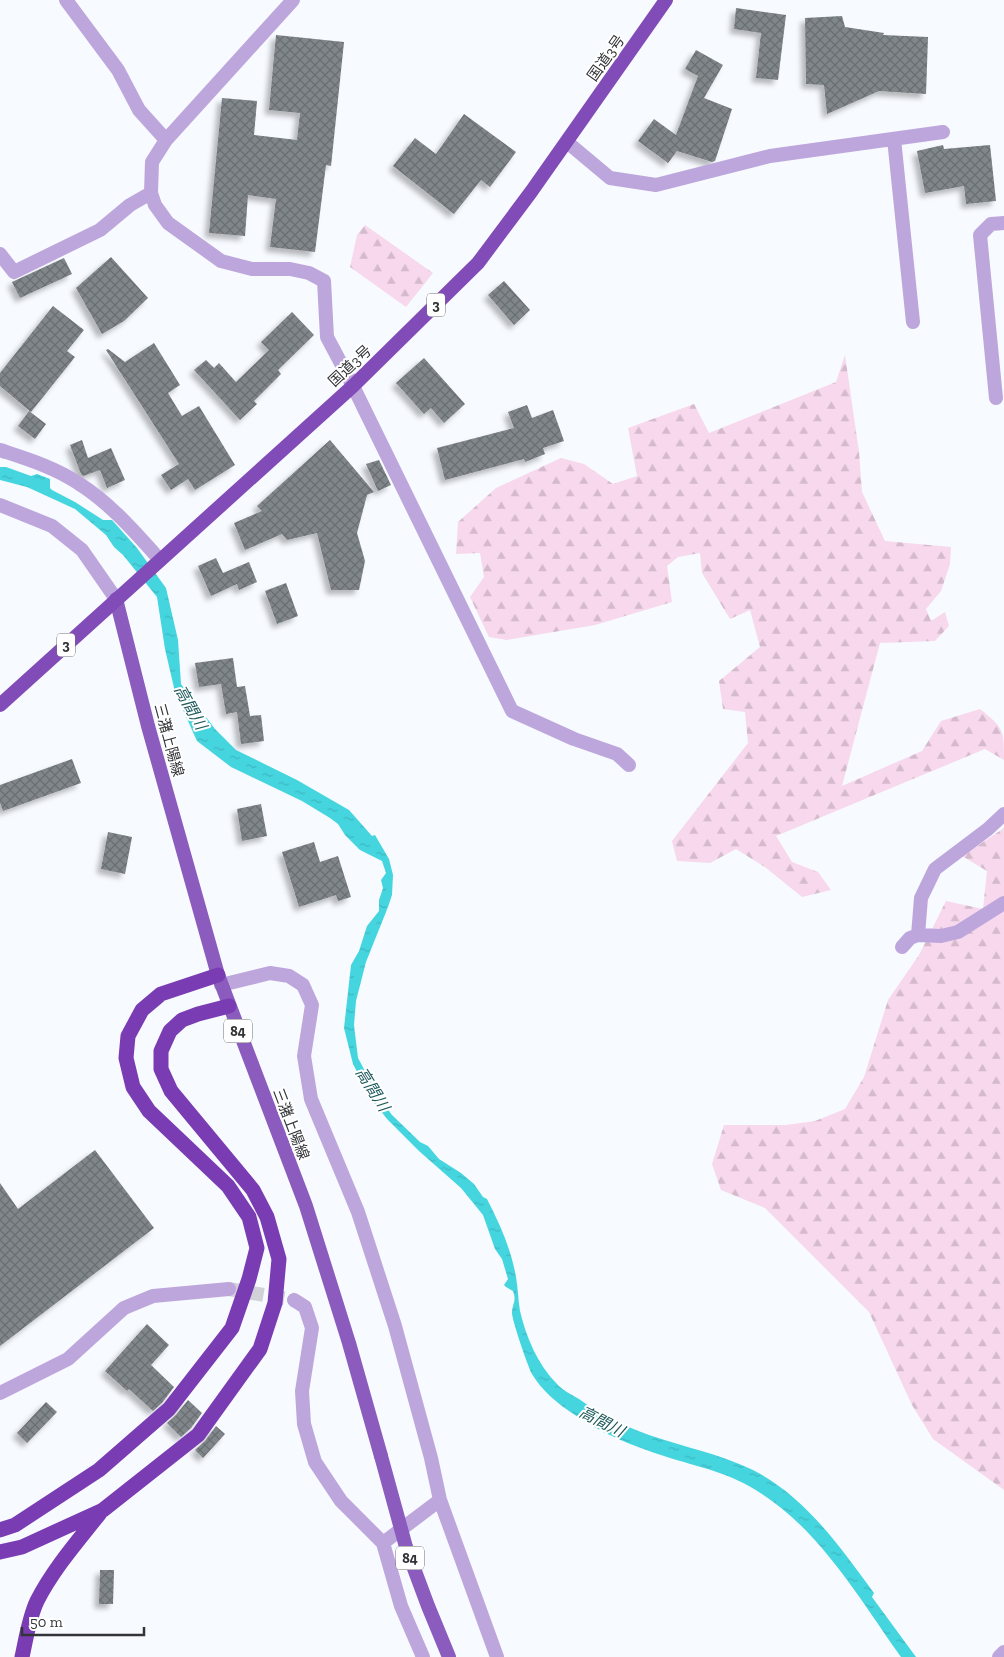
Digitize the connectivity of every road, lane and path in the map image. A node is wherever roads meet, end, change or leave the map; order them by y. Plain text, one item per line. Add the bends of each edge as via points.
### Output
1 (66, 0) edge
2 (292, 0) edge
3 (666, 0) edge
4 (943, 132) dead end
5 (894, 139) junction
6 (166, 140) junction
7 (567, 142) junction
8 (151, 193) junction
9 (1004, 223) edge
10 (0, 254) edge
11 (913, 322) dead end
12 (353, 386) junction
13 (996, 398) dead end
14 (0, 450) edge
15 (0, 505) edge
16 (157, 562) junction
17 (116, 599) junction
18 (0, 705) edge
19 (629, 765) dead end
20 (1004, 814) edge
21 (1004, 903) edge
22 (918, 935) junction
23 (902, 947) dead end
24 (220, 980) junction
25 (229, 1006) junction
26 (228, 1289) tunnel mouth
27 (294, 1300) tunnel mouth
28 (0, 1393) edge
29 (440, 1500) junction
30 (103, 1510) junction
31 (0, 1530) edge
32 (383, 1543) junction
33 (0, 1552) edge
34 (1004, 1652) edge
35 (22, 1657) edge
36 (423, 1657) edge
37 (449, 1657) edge
38 (497, 1657) edge
39 (999, 1657) edge

1 - 6 street via 118,70 140,110
2 - 6 street
3 - 7 highway, 国道3号 / 3
4 - 5 street
5 - 7 street via 770,156 656,185 610,178
5 - 11 street
6 - 8 street via 152,162
7 - 12 highway, 国道3号 / 3 via 478,263
8 - 10 street via 130,205 100,230 14,272
8 - 12 street via 168,223 221,261 252,269 290,269 324,281 327,337
9 - 13 street via 991,224 980,235
12 - 16 highway, 国道3号 / 3
12 - 19 street via 512,711 616,754
14 - 16 street via 50,467 78,482 103,501
15 - 17 street via 52,526 82,550
16 - 17 highway, 国道3号 / 3
17 - 18 highway, 国道3号 / 3
17 - 24 main road, 三潴上陽線 / 84 via 148,726
20 - 22 street via 935,869 921,898
21 - 22 street via 958,932 941,936
22 - 23 street
24 - 25 main road, 三潴上陽線 / 84
24 - 29 street via 270,973 289,976 303,985 312,1005 304,1056 311,1099 358,1212 395,1326
24 - 31 highway via 161,994 142,1010 128,1036 126,1058 133,1087 149,1111 228,1186 249,1217 257,1248 232,1328 169,1409 99,1470 15,1525
25 - 30 highway via 182,1020 170,1031 161,1051 161,1069 171,1091 253,1190 267,1217 279,1259 275,1303 260,1349 198,1435
25 - 37 main road, 三潴上陽線 / 84, bridge via 306,1206 349,1343 406,1547
26 - 28 street via 153,1296 124,1308 68,1359
27 - 32 street via 305,1307 312,1328 302,1391 304,1424 315,1462 342,1501
29 - 32 street
29 - 38 street
30 - 33 highway via 22,1547
30 - 35 highway via 54,1572 36,1603
32 - 36 street via 402,1606
34 - 39 street

